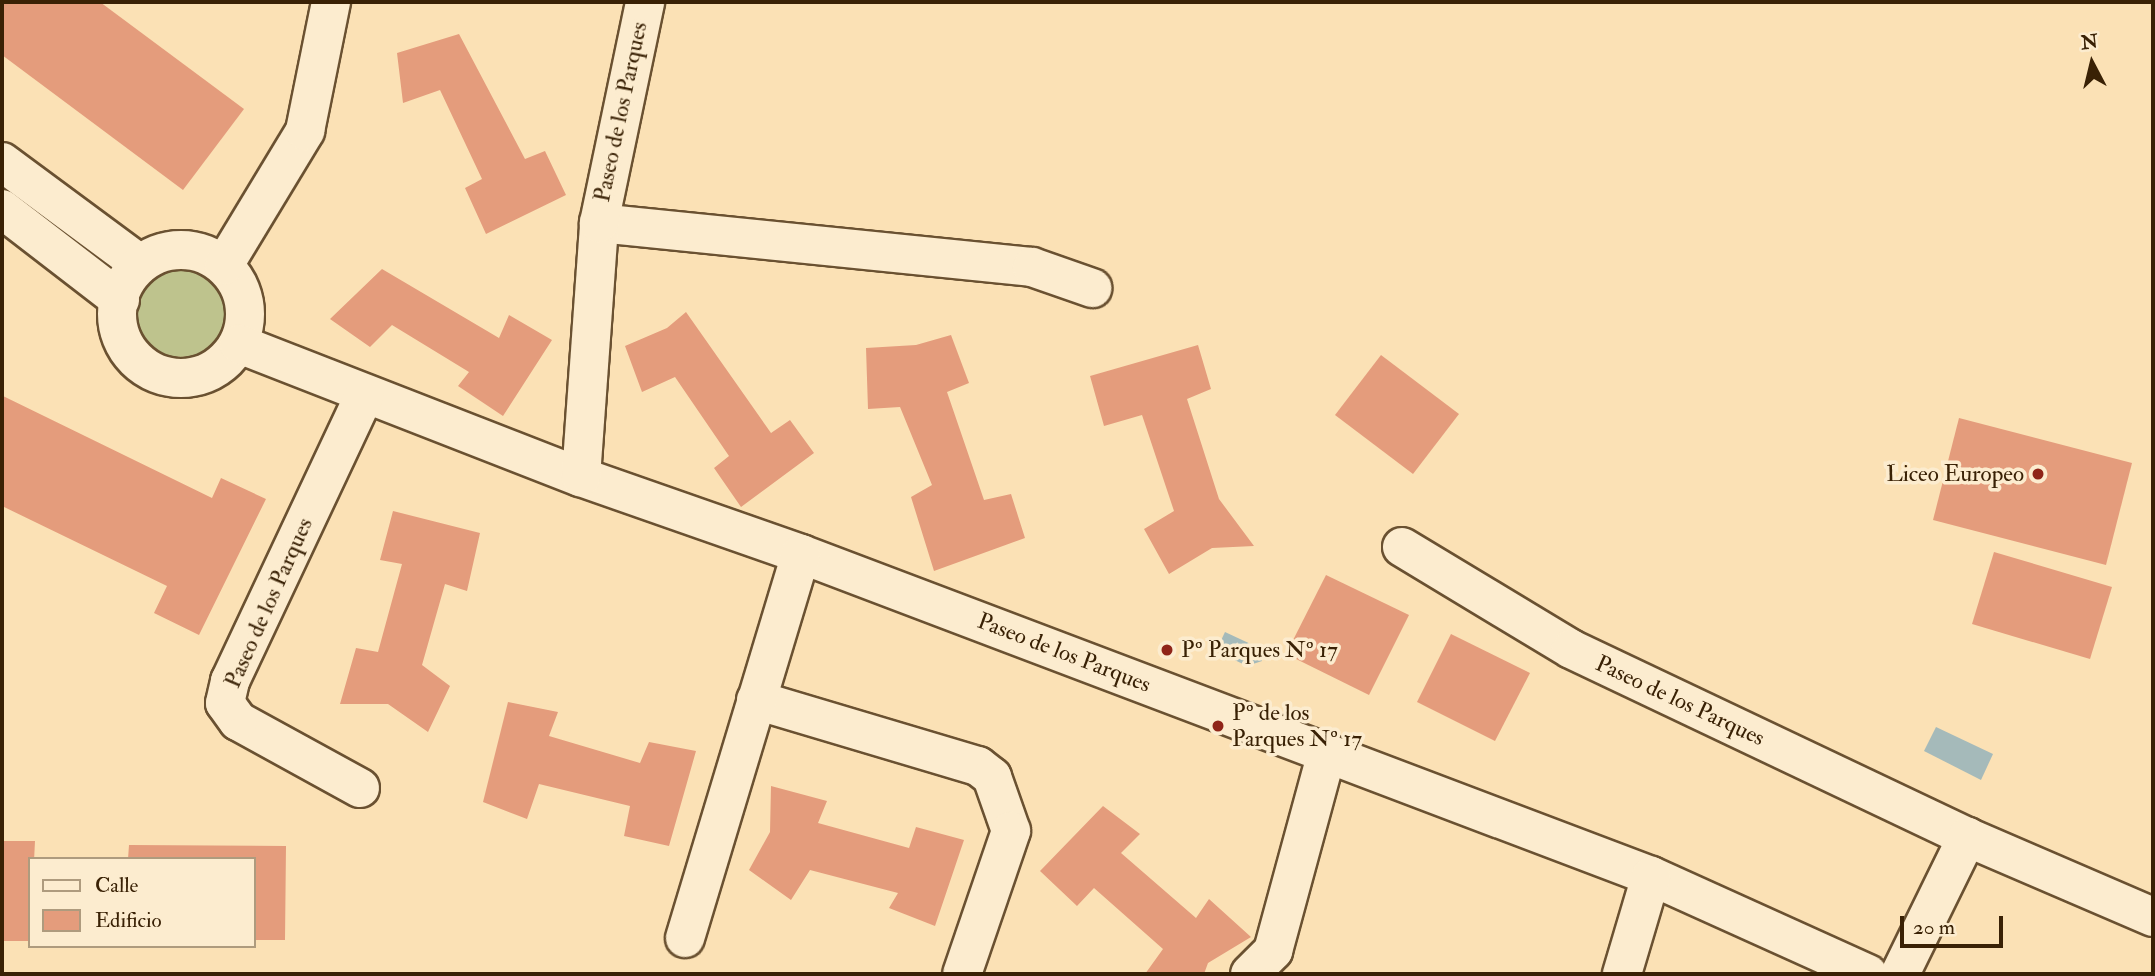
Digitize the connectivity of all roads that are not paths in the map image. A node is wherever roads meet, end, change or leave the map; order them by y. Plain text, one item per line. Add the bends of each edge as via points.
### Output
1 (331, 2) edge
2 (645, 2) edge
3 (2, 162) edge
4 (2, 209) edge
5 (599, 223) junction
6 (139, 264) junction
7 (224, 265) junction
8 (1092, 288) dead end
9 (120, 300) junction
10 (239, 344) junction
11 (365, 394) junction
12 (581, 477) junction
13 (1402, 547) dead end
14 (801, 554) junction
15 (756, 700) junction
16 (1327, 752) junction
17 (360, 788) dead end
18 (1967, 837) junction
19 (1651, 876) junction
20 (2153, 917) edge
21 (685, 939) dead end
22 (962, 974) edge
23 (1250, 974) edge
24 (1622, 974) edge
25 (1868, 974) edge
26 (1900, 974) edge

1 - 7 street via 306,131
2 - 5 street, Paseo de los Parques
3 - 6 street
4 - 9 street
5 - 8 street, Paseo de los Parques via 1032,267
5 - 12 street, Paseo de los Parques
6 - 7 street via 172,249 200,251
6 - 9 street
7 - 10 street via 245,302
9 - 10 street via 115,311 122,345 146,370 181,380 215,370
10 - 11 street, Paseo de los Parques
11 - 12 street, Paseo de los Parques
11 - 17 street, Paseo de los Parques via 225,703 238,721
12 - 14 street, Paseo de los Parques
13 - 18 street, Paseo de los Parques via 1570,649
14 - 15 street
14 - 16 street, Paseo de los Parques
15 - 21 street
15 - 22 street via 978,766 992,777 1011,831
16 - 19 street, Paseo de los Parques
16 - 23 street via 1273,951
18 - 20 street, Paseo de los Parques
18 - 26 street
19 - 24 street
19 - 25 street, Paseo de los Parques

